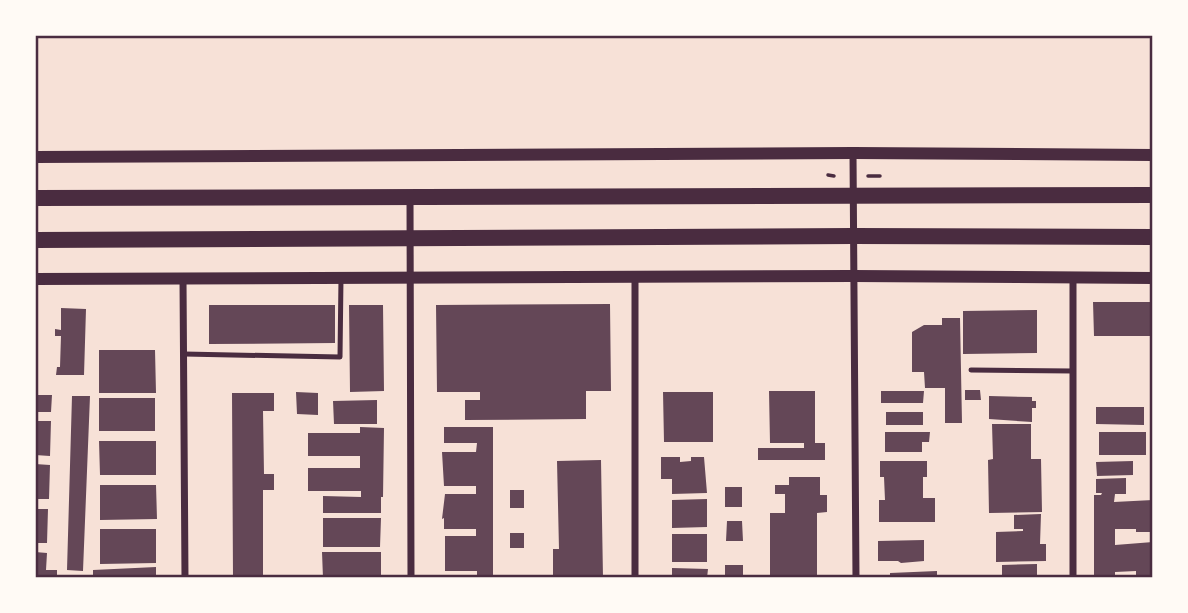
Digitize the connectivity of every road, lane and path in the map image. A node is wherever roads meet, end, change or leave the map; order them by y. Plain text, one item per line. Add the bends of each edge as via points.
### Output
1 (853, 153) junction
2 (1153, 155) edge
3 (35, 157) edge
4 (828, 168) dead end
5 (881, 168) dead end
6 (868, 176) dead end
7 (880, 176) junction
8 (881, 182) dead end
9 (828, 183) dead end
10 (853, 195) junction
11 (1153, 195) edge
12 (410, 196) junction
13 (35, 198) edge
14 (853, 236) junction
15 (410, 237) junction
16 (1153, 237) edge
17 (35, 240) edge
18 (853, 276) junction
19 (635, 277) junction
20 (341, 278) junction
21 (410, 278) junction
22 (1153, 278) edge
23 (35, 279) edge
24 (183, 279) junction
25 (1073, 279) junction
26 (184, 354) junction
27 (971, 370) dead end
28 (1073, 371) junction
29 (185, 578) edge
30 (411, 578) edge
31 (635, 578) edge
32 (856, 578) edge
33 (1073, 578) edge

1 - 2 street
1 - 3 street
1 - 10 street
4 - 9 path
5 - 7 path
6 - 7 path
7 - 8 path
10 - 11 main road
10 - 12 main road
10 - 14 street
12 - 13 main road
12 - 15 street
14 - 15 main road
14 - 16 main road
14 - 18 street
15 - 17 main road
15 - 21 street
18 - 19 street
18 - 25 street
18 - 32 street
19 - 21 street
19 - 31 street
20 - 21 street
20 - 24 street
20 - 26 lane via 340,357
21 - 30 street
22 - 25 street
23 - 24 street
24 - 26 street
25 - 28 street
26 - 29 street
27 - 28 lane
28 - 33 street

